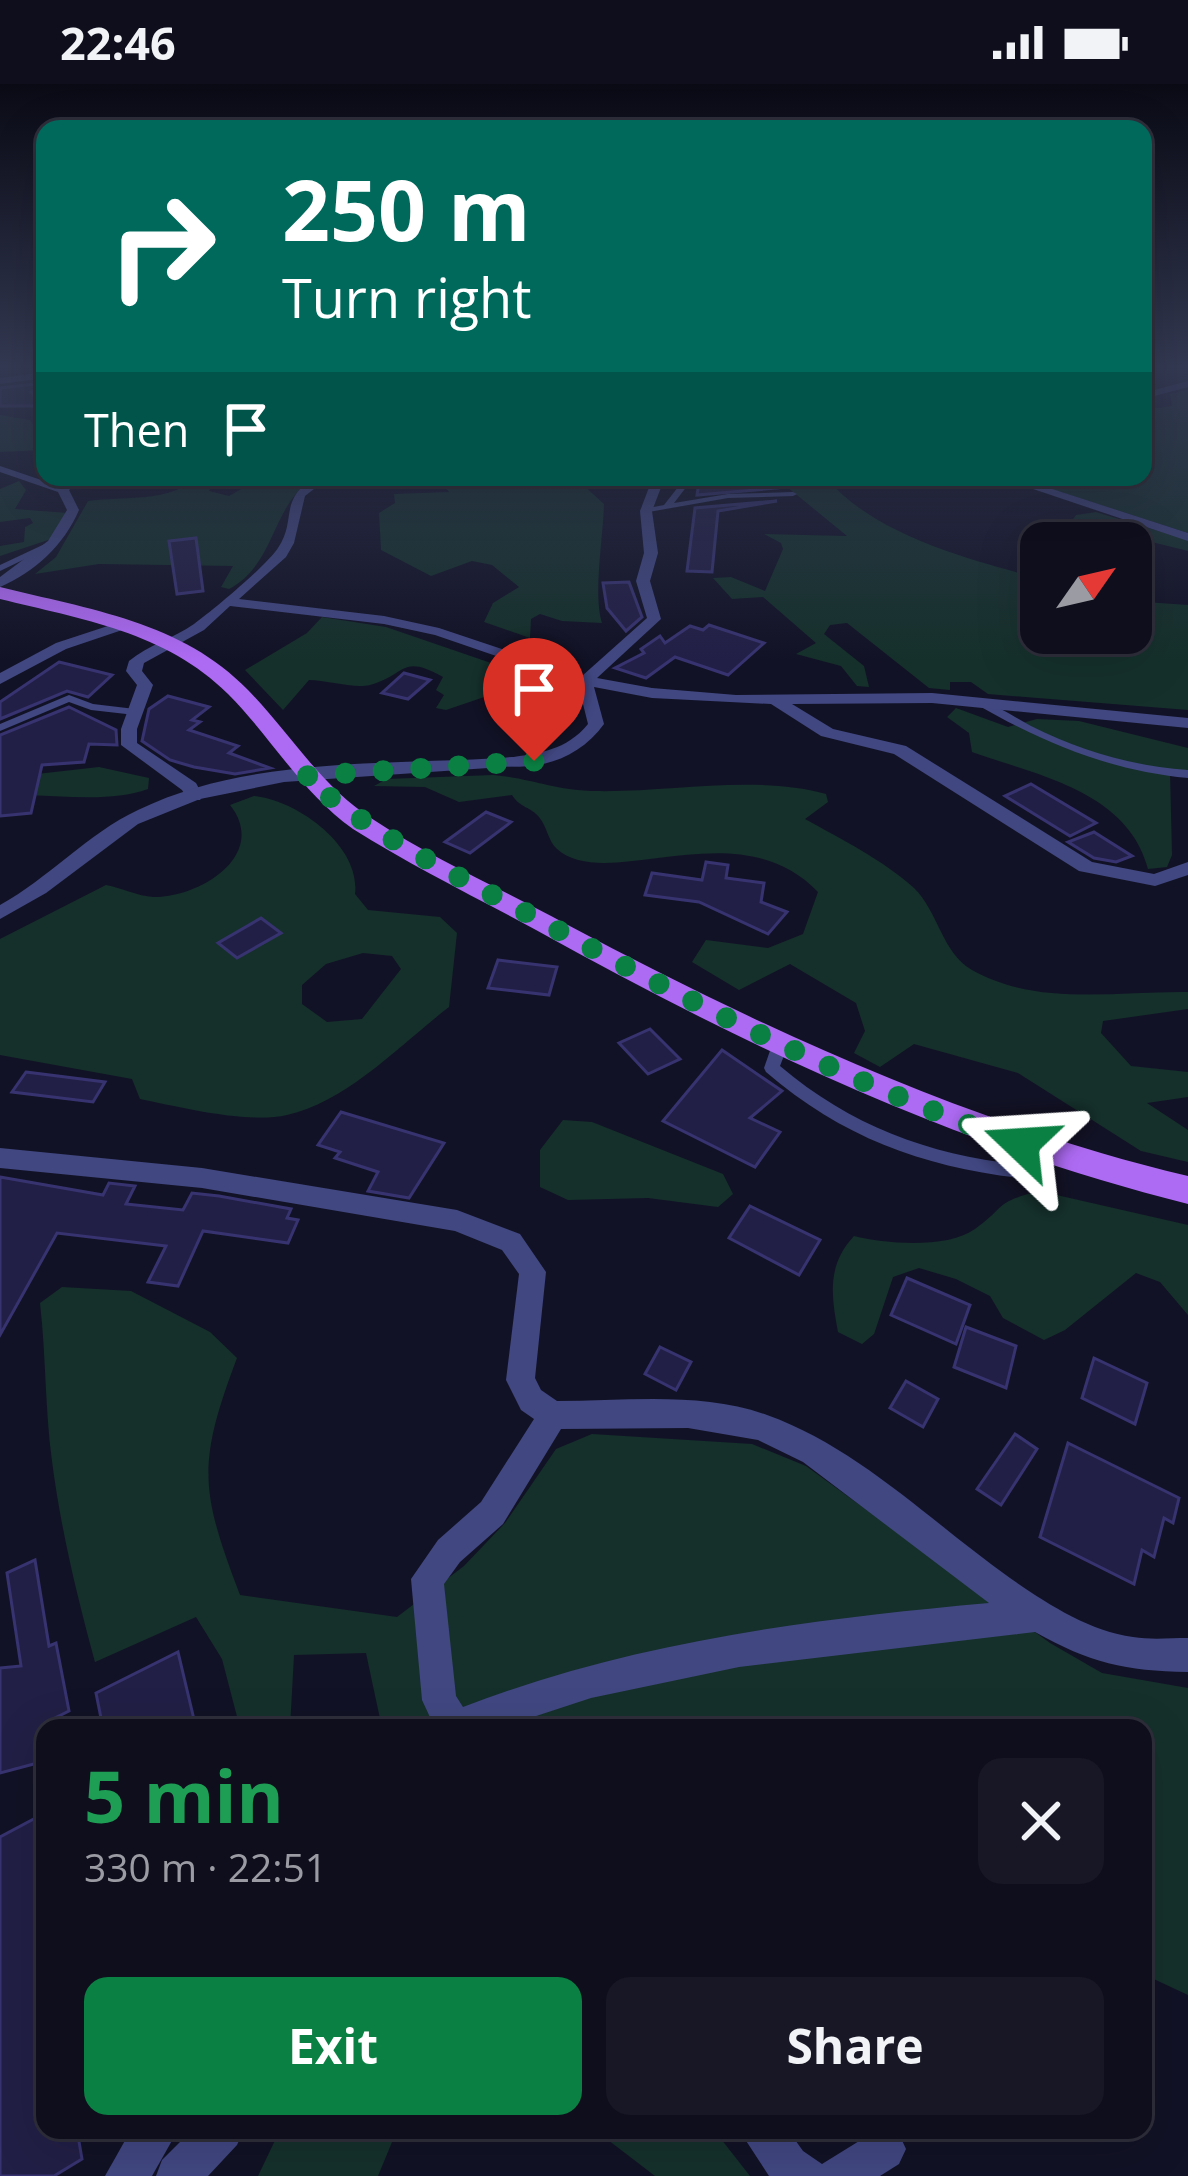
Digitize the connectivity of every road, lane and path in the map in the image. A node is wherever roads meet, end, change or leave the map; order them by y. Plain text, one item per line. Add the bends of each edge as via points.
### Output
1 (0, 469) edge
2 (66, 486) edge
3 (309, 486) edge
4 (656, 486) edge
5 (683, 486) edge
6 (1031, 486) edge
7 (63, 489) junction
8 (793, 494) dead end
9 (668, 506) junction
10 (646, 511) junction
11 (1188, 537) edge
12 (52, 544) junction
13 (0, 568) edge
14 (0, 583) edge
15 (0, 592) edge
16 (228, 602) junction
17 (123, 626) junction
18 (171, 644) junction
19 (0, 679) edge
20 (585, 681) junction
21 (775, 701) junction
22 (980, 702) junction
23 (135, 712) junction
24 (1188, 723) edge
25 (0, 728) edge
26 (1188, 774) edge
27 (304, 776) junction
28 (194, 796) junction
29 (1188, 868) edge
30 (0, 913) edge
31 (780, 1045) junction
32 (1049, 1153) junction
33 (0, 1158) edge
34 (1188, 1190) edge
35 (553, 1415) junction
36 (1035, 1615) junction
37 (1188, 1655) edge
38 (450, 1719) edge
39 (479, 1719) edge
40 (151, 2139) edge
41 (213, 2139) edge
42 (768, 2139) edge
43 (884, 2149) dead end
44 (127, 2176) edge
45 (178, 2176) edge
46 (805, 2176) edge
47 (838, 2176) edge

1 - 7 street via 36,487
2 - 7 street
3 - 16 street via 288,517 289,544
4 - 10 street
5 - 9 lane
6 - 11 street
7 - 12 street via 73,511
8 - 9 lane
9 - 10 lane
10 - 20 street via 651,553 643,581 654,619
12 - 13 lane
12 - 14 street
15 - 17 main road
16 - 18 street
16 - 20 street via 384,620
17 - 18 main road
17 - 19 street via 61,646
18 - 23 street via 137,662 145,685
18 - 27 main road via 221,675
20 - 21 street
20 - 27 street via 596,716 587,738 551,757
21 - 22 street
21 - 29 street via 827,733 900,750 1086,867 1155,880
22 - 24 street
22 - 26 lane via 1018,725 1138,769
23 - 25 lane via 69,698
23 - 28 street via 127,735 134,752
27 - 28 street
27 - 31 main road via 363,825
28 - 30 street via 137,818
31 - 32 main road
31 - 32 lane via 772,1068 794,1089 923,1155 1028,1172
32 - 34 main road
33 - 35 street via 323,1196 457,1221 512,1242 533,1272 520,1380
35 - 36 street via 760,1426 831,1465
35 - 38 street via 492,1513 427,1579 439,1700
36 - 37 street via 1093,1648 1161,1660
36 - 39 street via 716,1656 562,1688
40 - 44 street
41 - 45 street
42 - 46 street
43 - 47 street

